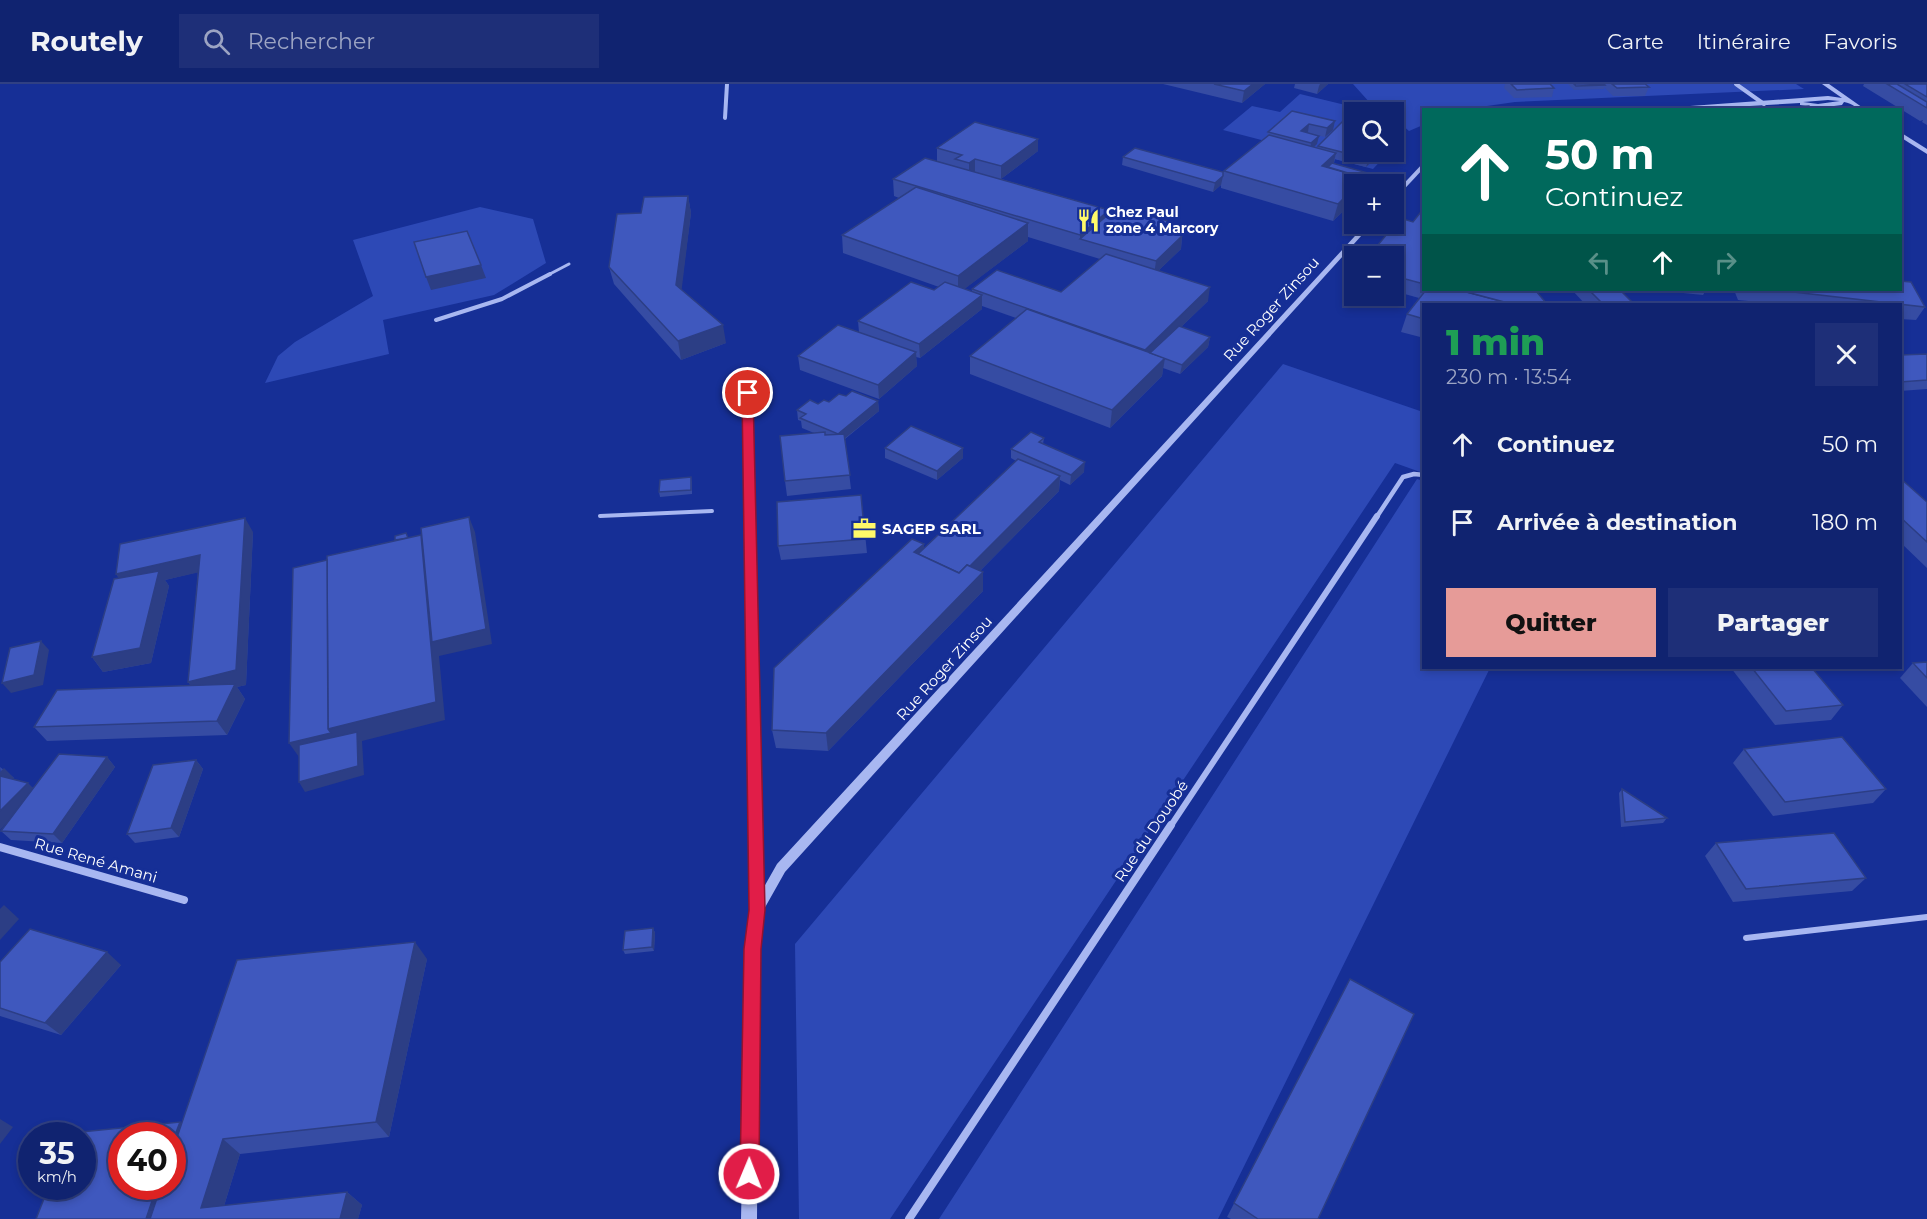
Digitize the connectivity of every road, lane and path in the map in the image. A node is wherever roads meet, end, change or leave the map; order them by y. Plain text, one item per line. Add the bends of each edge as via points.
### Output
1 (727, 84) edge
2 (1736, 84) edge
3 (1820, 87) edge
4 (1850, 101) junction
5 (1789, 102) junction
6 (1764, 104) junction
7 (1680, 108) edge
8 (1806, 108) edge
9 (1860, 108) edge
10 (724, 118) dead end
11 (1902, 135) edge
12 (1902, 141) edge
13 (1917, 146) junction
14 (1927, 152) edge
15 (1422, 166) edge
16 (1404, 186) edge
17 (1360, 234) edge
18 (568, 264) dead end
19 (436, 320) dead end
20 (748, 393) dead end
21 (1422, 476) edge
22 (712, 511) dead end
23 (600, 516) dead end
24 (0, 847) edge
25 (184, 900) dead end
26 (757, 910) junction
27 (1927, 917) edge
28 (1746, 938) dead end
29 (749, 1219) edge
30 (909, 1219) edge

1 - 10 street
2 - 6 street
3 - 4 street
3 - 5 street
4 - 5 street via 1818,106
4 - 9 street
5 - 6 street
5 - 8 street
6 - 7 street
11 - 13 street
12 - 13 street
13 - 14 street
15 - 16 street
17 - 26 street, Rue Roger Zinsou via 781,868
18 - 19 lane via 502,299
20 - 26 lane
21 - 30 street, Rue du Douobé via 1403,477
22 - 23 lane
24 - 25 street, Rue René Amani
26 - 29 street, Rue Roger Zinsou
27 - 28 lane

